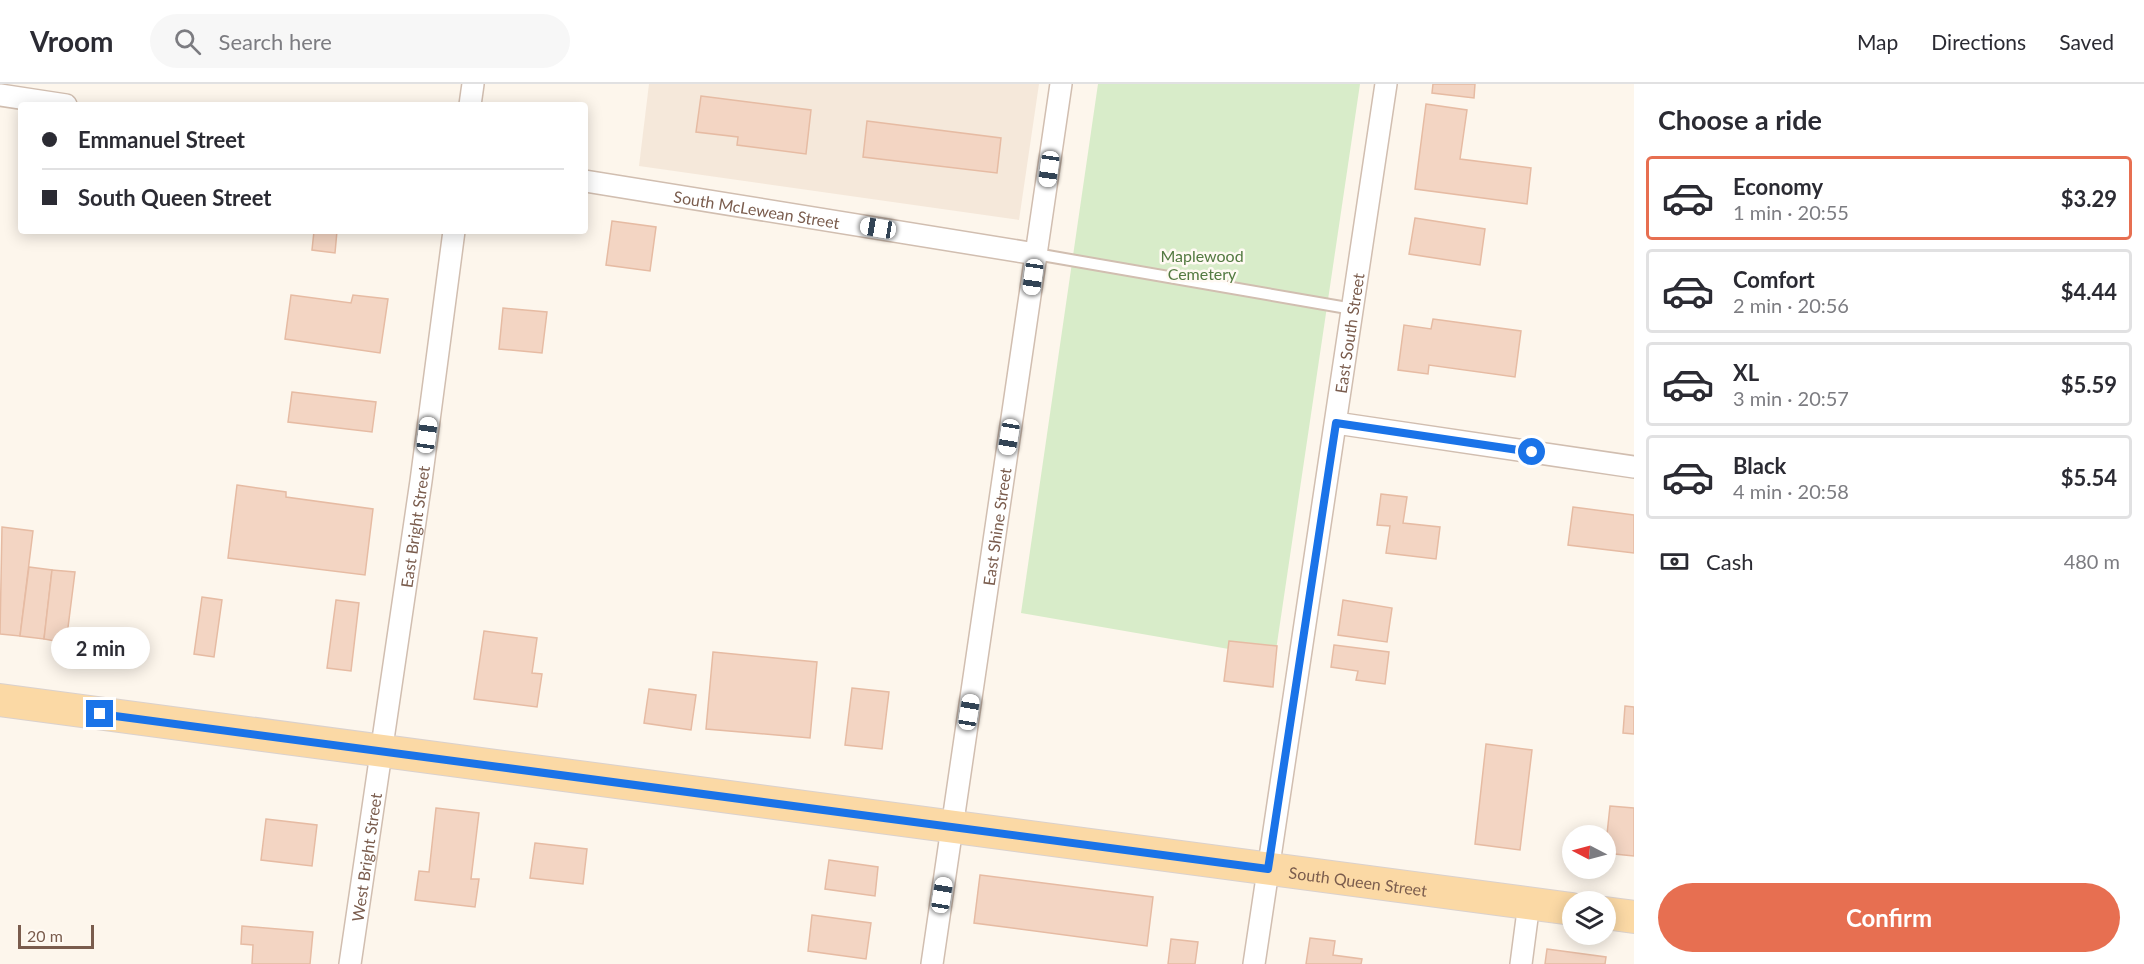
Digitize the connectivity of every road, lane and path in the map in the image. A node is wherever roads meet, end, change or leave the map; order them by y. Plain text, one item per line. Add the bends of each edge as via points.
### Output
1 (473, 84) edge
2 (1061, 84) edge
3 (1386, 84) edge
4 (0, 95) edge
5 (46, 102) edge
6 (470, 102) edge
7 (588, 181) edge
8 (454, 234) edge
9 (1036, 254) junction
10 (1353, 309) junction
11 (1336, 423) junction
12 (1634, 467) edge
13 (0, 700) edge
14 (379, 750) junction
15 (952, 826) junction
16 (1268, 869) junction
17 (1529, 903) junction
18 (1562, 908) edge
19 (1616, 915) edge
20 (1634, 917) edge
21 (350, 964) edge
22 (932, 964) edge
23 (1254, 964) edge
24 (1521, 964) edge

1 - 6 street
2 - 9 street, East Shine Street
3 - 10 street, East South Street
4 - 5 street
7 - 9 street, South McLewean Street
8 - 14 street, East Bright Street
9 - 10 lane
9 - 15 street, East Shine Street
10 - 11 street, East South Street
11 - 12 street
11 - 16 street, East South Street
13 - 14 main road, South Queen Street
14 - 15 main road, South Queen Street
14 - 21 street, West Bright Street
15 - 16 main road, South Queen Street
15 - 22 street, East Shine Street
16 - 17 main road, South Queen Street
16 - 23 street, East South Street
17 - 18 main road, South Queen Street
17 - 24 street
19 - 20 main road

